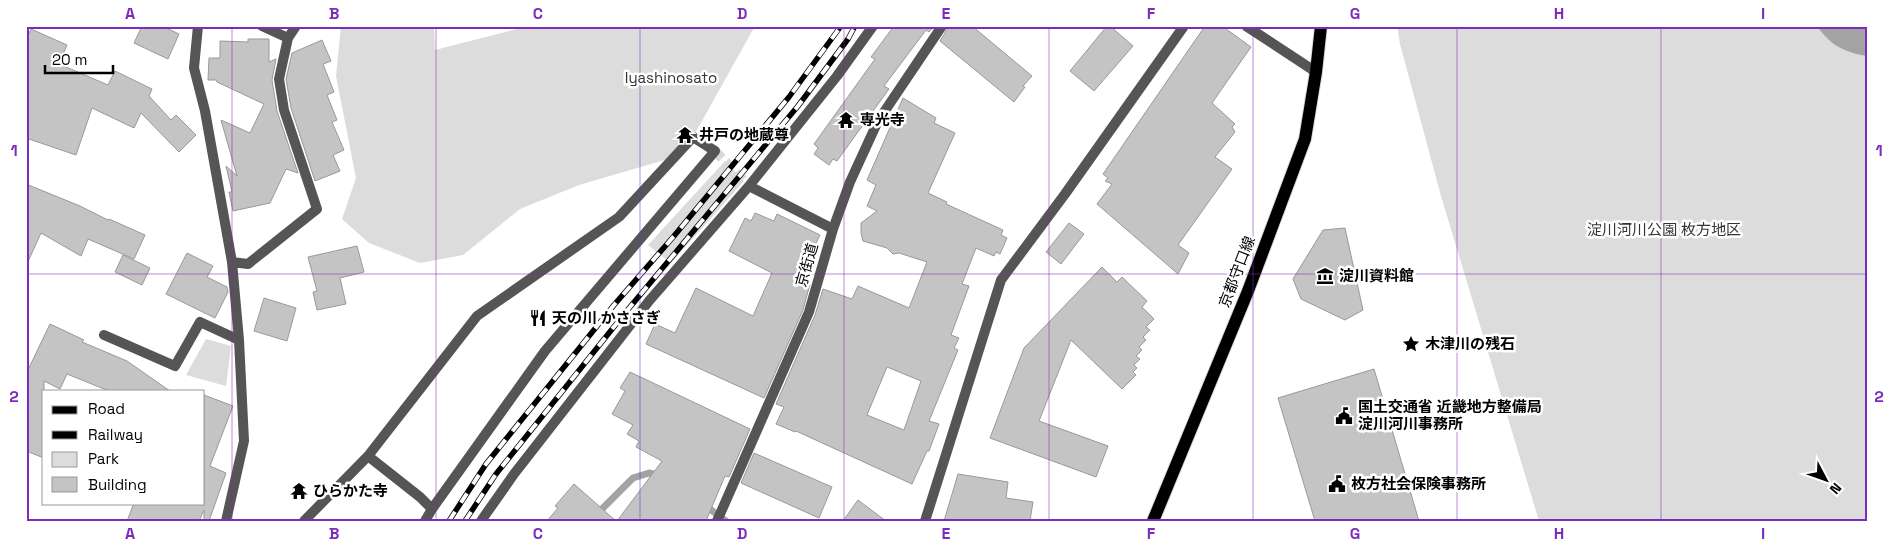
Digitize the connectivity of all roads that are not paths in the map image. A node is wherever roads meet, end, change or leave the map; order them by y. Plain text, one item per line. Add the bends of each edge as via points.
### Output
1 (198, 26) edge
2 (262, 26) edge
3 (296, 26) edge
4 (873, 26) edge
5 (942, 26) edge
6 (1184, 26) edge
7 (1246, 26) edge
8 (1321, 26) edge
9 (288, 38) junction
10 (1316, 72) junction
11 (749, 186) junction
12 (833, 228) junction
13 (232, 262) junction
14 (104, 335) dead end
15 (239, 340) junction
16 (368, 456) junction
17 (432, 509) junction
18 (226, 521) edge
19 (304, 521) edge
20 (425, 521) edge
21 (481, 521) edge
22 (717, 521) edge
23 (925, 521) edge
24 (1153, 521) edge

1 - 13 street via 194,68 205,110
2 - 9 street
3 - 9 street
4 - 11 street
5 - 12 street, 京街道 via 878,121
6 - 23 street via 1001,280
7 - 10 street
8 - 10 main road, 京都守口線
9 - 13 street via 279,78 284,110 317,210 248,264
10 - 24 main road, 京都守口線 via 1305,139 1248,291
11 - 12 street
11 - 21 street via 649,301
12 - 22 street, 京街道 via 809,312
13 - 15 street
14 - 15 street via 175,366 200,322
15 - 18 street via 244,441
16 - 17 street
16 - 17 street via 477,316 619,217 693,137 715,152 546,351
16 - 19 street
17 - 20 street

